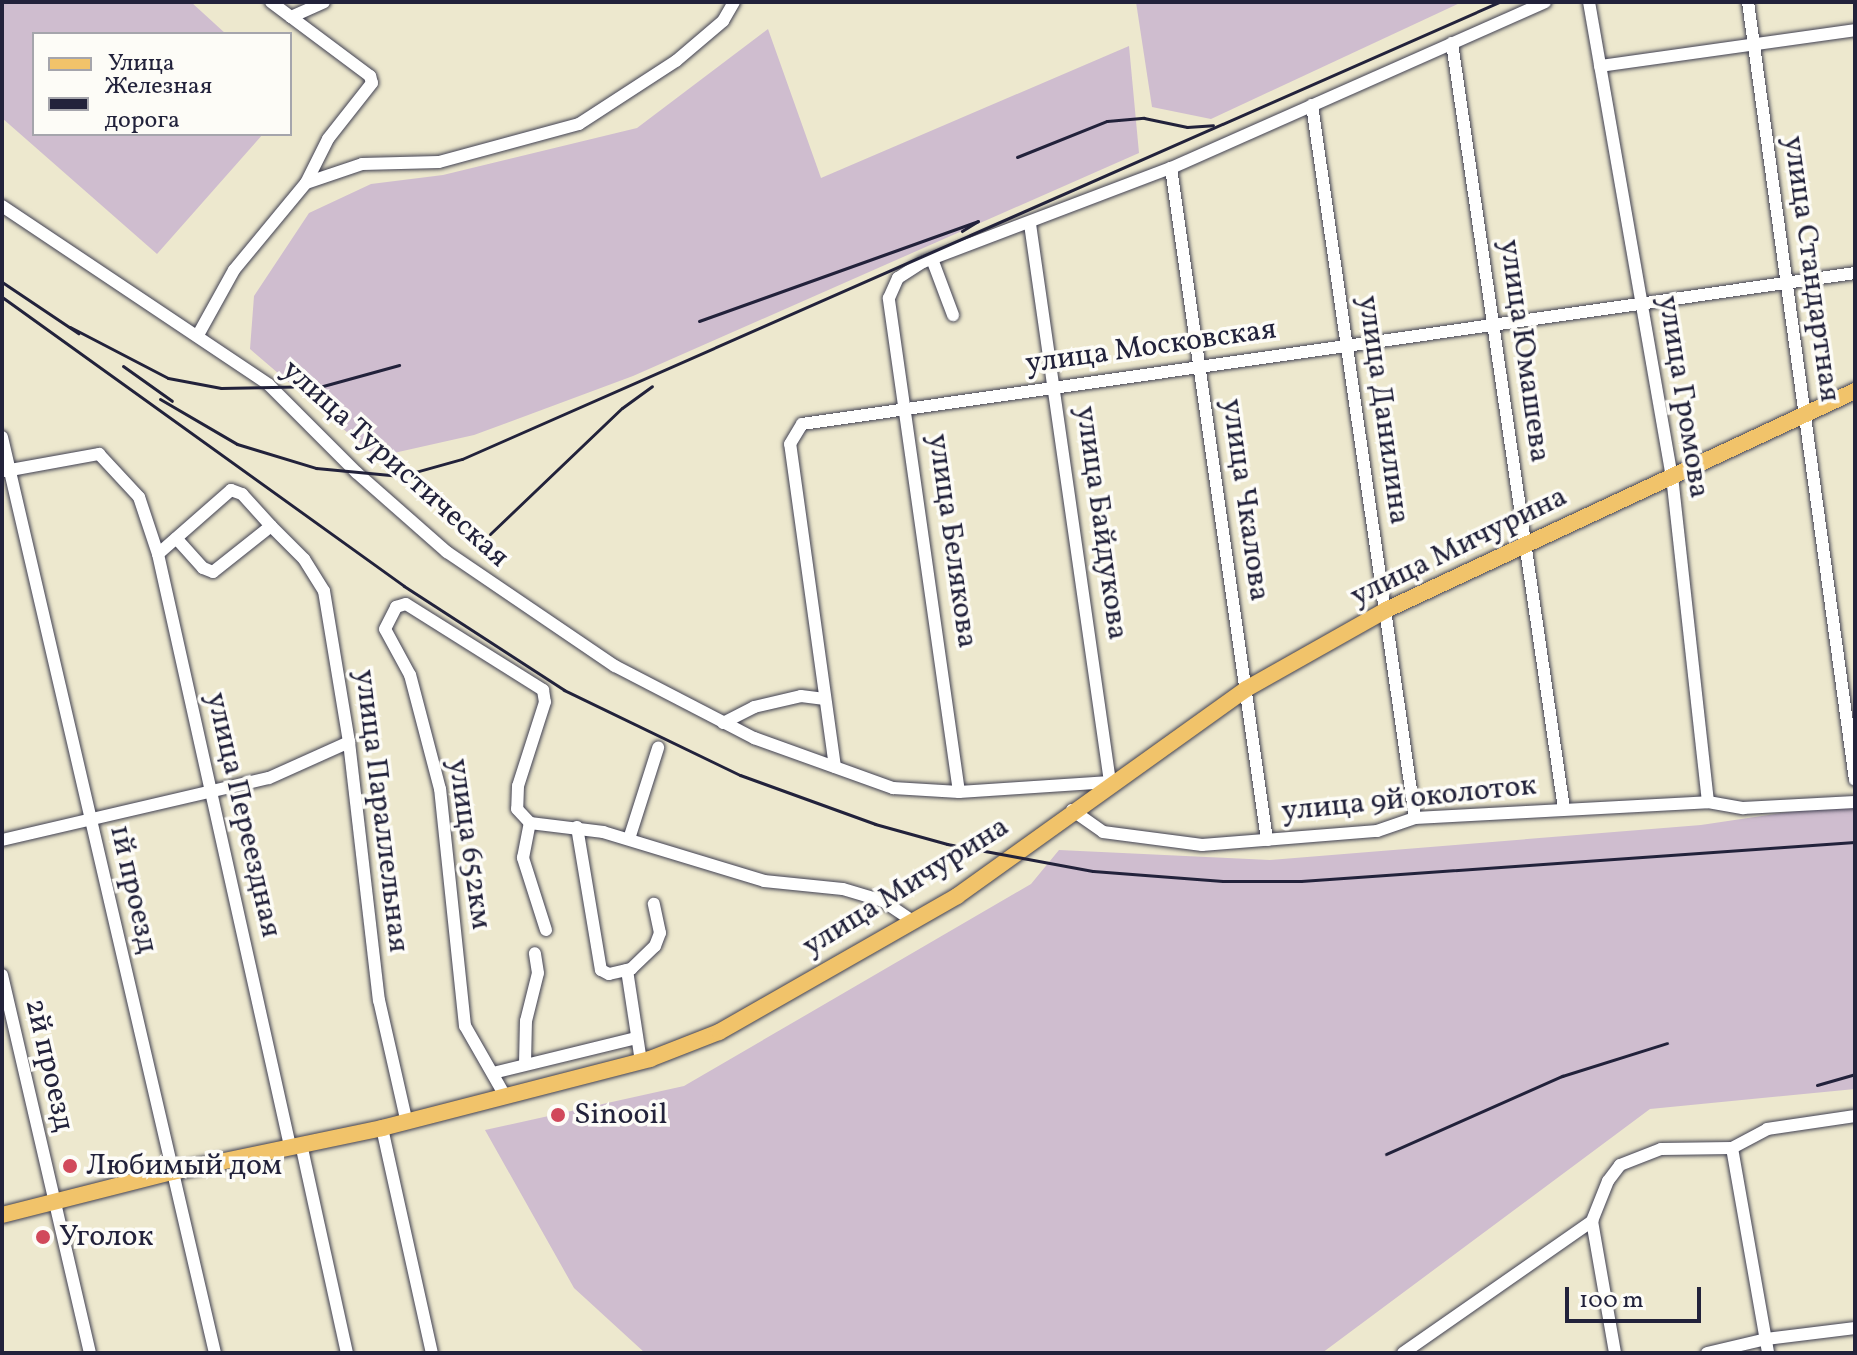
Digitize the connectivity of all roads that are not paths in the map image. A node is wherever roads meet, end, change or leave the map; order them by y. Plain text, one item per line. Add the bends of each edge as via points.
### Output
1 (271, 2) edge
2 (324, 2) edge
3 (734, 2) edge
4 (1545, 2) edge
5 (1589, 2) edge
6 (1748, 2) edge
7 (291, 17) junction
8 (1855, 30) edge
9 (1452, 43) junction
10 (1754, 45) junction
11 (1600, 66) junction
12 (1312, 105) junction
13 (1171, 168) junction
14 (306, 183) junction
15 (2, 206) edge
16 (1030, 224) junction
17 (932, 259) junction
18 (1855, 273) edge
19 (1789, 283) junction
20 (1641, 301) junction
21 (953, 315) dead end
22 (1493, 324) junction
23 (198, 335) junction
24 (1348, 346) junction
25 (1200, 366) junction
26 (1056, 386) junction
27 (1855, 391) edge
28 (908, 408) junction
29 (1804, 414) junction
30 (2, 437) edge
31 (6, 471) edge
32 (1672, 476) junction
33 (271, 526) junction
34 (176, 538) junction
35 (1526, 545) junction
36 (158, 554) junction
37 (1386, 610) junction
38 (1246, 689) junction
39 (825, 699) junction
40 (723, 723) junction
41 (349, 742) junction
42 (658, 748) dead end
43 (835, 767) junction
44 (1855, 780) edge
45 (1110, 782) junction
46 (959, 792) junction
47 (212, 794) junction
48 (1708, 802) junction
49 (1855, 802) edge
50 (1564, 809) junction
51 (1072, 810) junction
52 (1415, 818) junction
53 (91, 822) junction
54 (530, 823) junction
55 (577, 827) junction
56 (629, 839) junction
57 (2, 840) edge
58 (1267, 840) junction
59 (654, 904) dead end
60 (910, 919) junction
61 (546, 930) dead end
62 (535, 953) dead end
63 (627, 970) junction
64 (2, 975) edge
65 (637, 1038) junction
66 (641, 1061) junction
67 (525, 1064) junction
68 (493, 1073) junction
69 (504, 1094) junction
70 (1855, 1116) edge
71 (406, 1119) junction
72 (382, 1128) junction
73 (296, 1145) junction
74 (1732, 1148) junction
75 (172, 1172) junction
76 (53, 1201) junction
77 (2, 1215) edge
78 (1592, 1221) junction
79 (1855, 1328) edge
80 (1766, 1339) junction
81 (90, 1353) edge
82 (215, 1353) edge
83 (347, 1353) edge
84 (432, 1353) edge
85 (1403, 1353) edge
86 (1615, 1353) edge
87 (1707, 1353) edge
88 (1768, 1353) edge

1 - 7 street
2 - 7 street
3 - 14 street via 723,21 676,61 579,124 439,162 362,164
4 - 9 street
5 - 11 street, улица Громова
6 - 10 street, улица Стандартная
7 - 14 street via 370,76 372,83 328,139
8 - 10 street
9 - 12 street
9 - 22 street, улица Юмашева
10 - 11 street
10 - 19 street, улица Стандартная
11 - 20 street, улица Громова
12 - 13 street
12 - 24 street, улица Данилина
13 - 16 street
13 - 25 street, улица Чкалова
14 - 23 street via 234,270
15 - 23 street, улица Туристическая via 100,276
16 - 17 street
16 - 26 street, улица Байдукова
17 - 21 street
17 - 28 street, улица Белякова via 898,278 889,298
18 - 19 street, улица Московская
19 - 20 street, улица Московская
19 - 29 street, улица Стандартная
20 - 22 street, улица Московская
20 - 32 street, улица Громова
22 - 24 street, улица Московская
22 - 35 street, улица Юмашева
23 - 40 street, улица Туристическая via 269,385 357,473 501,593 615,666
24 - 25 street, улица Московская
24 - 37 street, улица Данилина
25 - 26 street, улица Московская
25 - 38 street, улица Чкалова
26 - 28 street, улица Московская
26 - 45 street, улица Байдукова
27 - 29 main road, улица Мичурина
28 - 39 street, улица Московская via 802,424 793,433 797,506
28 - 46 street, улица Белякова
29 - 32 main road, улица Мичурина
29 - 44 street, улица Стандартная
30 - 31 street, 1й проезд
31 - 36 street, улица Переездная via 99,454 139,497
31 - 53 street, 1й проезд
32 - 35 main road, улица Мичурина
32 - 48 street, улица Громова
33 - 34 street via 213,572
33 - 34 street, улица Параллельная via 242,494 231,490
33 - 41 street, улица Параллельная via 304,559 324,591
34 - 36 street
35 - 37 main road, улица Мичурина
35 - 50 street, улица Юмашева
36 - 47 street, улица Переездная
37 - 38 main road, улица Мичурина
37 - 52 street, улица Данилина
38 - 45 main road, улица Мичурина
38 - 58 street, улица Чкалова
39 - 40 street via 801,696 754,707
39 - 43 street, улица Московская
40 - 43 street, улица Туристическая
41 - 47 street via 269,778
41 - 71 street, улица Параллельная via 379,1000
42 - 56 street
43 - 46 street, улица Туристическая via 893,788
45 - 46 street, улица Туристическая
45 - 51 main road, улица Мичурина
47 - 53 street
47 - 73 street, улица Переездная
48 - 49 street, улица 9й околоток via 1743,808
48 - 50 street, улица 9й околоток
50 - 52 street, улица 9й околоток
51 - 58 street, улица 9й околоток via 1103,832 1202,845
51 - 60 main road, улица Мичурина via 1014,858
52 - 58 street, улица 9й околоток via 1377,831
53 - 57 street
53 - 75 street, 1й проезд
54 - 55 street
54 - 61 street, улица 652км via 523,858
54 - 68 street, улица 652км via 517,809 518,786 545,702 543,690 406,604 396,607 385,629 410,675 440,789 465,1026
55 - 56 street
55 - 63 street via 598,964 609,974
56 - 60 street via 764,881 843,889 883,901
59 - 63 street via 660,933 655,946
60 - 66 main road, улица Мичурина via 728,1027
62 - 67 street, улица 652км via 538,973 526,1021
63 - 65 street
64 - 76 street, 2й проезд
65 - 66 street
65 - 67 street
66 - 69 main road, улица Мичурина
67 - 68 street
68 - 69 street, улица 652км
69 - 71 main road, улица Мичурина
70 - 74 street via 1767,1129
71 - 72 main road, улица Мичурина
72 - 73 main road, улица Мичурина
72 - 84 street
73 - 75 main road, улица Мичурина
73 - 83 street, улица Переездная
74 - 78 street via 1661,1149 1620,1165
74 - 80 street
75 - 76 main road, улица Мичурина
75 - 82 street, 1й проезд
76 - 77 main road, улица Мичурина
76 - 81 street, 2й проезд
78 - 85 street
78 - 86 street
79 - 80 street
80 - 87 street
80 - 88 street

